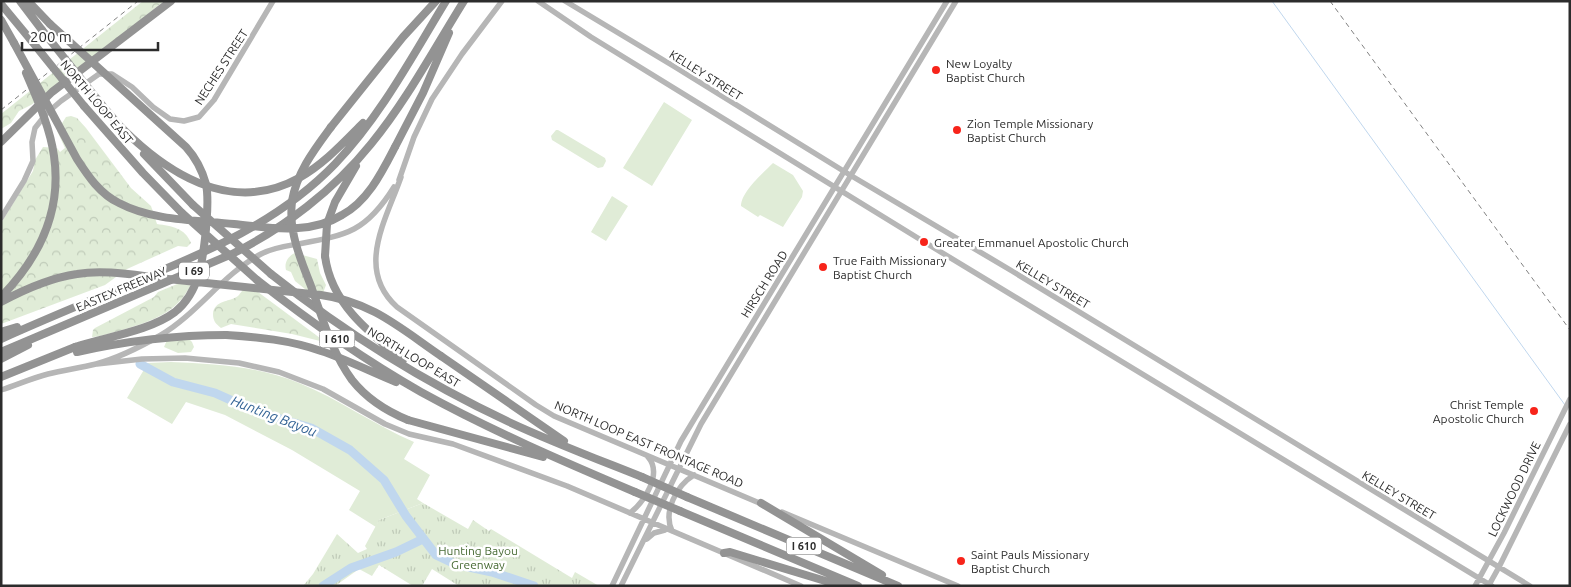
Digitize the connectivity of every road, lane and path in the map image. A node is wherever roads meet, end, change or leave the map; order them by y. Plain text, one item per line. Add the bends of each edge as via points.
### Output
1 (20, 1) edge
2 (28, 1) edge
3 (171, 1) edge
4 (273, 1) edge
5 (436, 1) edge
6 (446, 1) edge
7 (502, 1) edge
8 (538, 1) edge
9 (564, 1) edge
10 (947, 1) edge
11 (956, 1) edge
12 (1, 4) edge
13 (463, 4) edge
14 (1, 20) edge
15 (14, 43) junction
16 (384, 102) junction
17 (116, 122) junction
18 (1, 142) edge
19 (364, 153) junction
20 (844, 171) junction
21 (850, 175) junction
22 (401, 177) junction
23 (835, 186) junction
24 (841, 190) junction
25 (1, 218) edge
26 (792, 256) junction
27 (798, 260) junction
28 (1, 297) edge
29 (1, 302) edge
30 (52, 316) junction
31 (71, 322) junction
32 (749, 327) junction
33 (756, 331) junction
34 (1, 332) edge
35 (1, 339) edge
36 (76, 350) junction
37 (1, 352) edge
38 (1, 359) edge
39 (97, 364) junction
40 (1, 376) edge
41 (716, 382) junction
42 (434, 384) junction
43 (1, 390) edge
44 (421, 392) junction
45 (1570, 399) edge
46 (701, 424) junction
47 (1570, 424) edge
48 (646, 455) junction
49 (590, 456) junction
50 (668, 465) junction
51 (578, 468) junction
52 (678, 469) junction
53 (694, 475) junction
54 (761, 503) junction
55 (630, 513) junction
56 (643, 519) junction
57 (652, 523) junction
58 (670, 531) junction
59 (640, 549) junction
60 (724, 553) junction
61 (1490, 561) junction
62 (1499, 567) junction
63 (1480, 578) junction
64 (1490, 585) edge
65 (612, 586) edge
66 (621, 586) edge
67 (801, 586) edge
68 (842, 586) edge
69 (858, 586) edge
70 (899, 586) edge
71 (958, 586) edge
72 (1475, 586) edge
73 (1530, 586) edge

1 - 17 highway, NORTH LOOP EAST / I 610, bridge
2 - 36 highway, bridge via 186,147 202,171 208,195 201,269 184,303 157,323
3 - 18 highway via 52,92
4 - 25 main road, NECHES STREET via 214,100 199,117 177,121 163,115 112,74 99,74 61,100 35,128 32,161 24,181
5 - 51 highway, bridge via 403,37 308,159 292,200 294,239 343,367 376,403 408,420
6 - 16 highway, EASTEX FREEWAY / I 69
7 - 22 main road, NORTH LOOP EAST FRONTAGE ROAD via 432,99 414,137
8 - 23 main road via 578,29
9 - 20 main road, KELLEY STREET
10 - 20 main road, HIRSCH ROAD
11 - 21 main road, HIRSCH ROAD
12 - 44 highway, NORTH LOOP EAST / I 610, bridge via 84,106 182,213 257,280 301,314 353,351
13 - 15 highway, bridge via 376,181 359,203 341,216 300,228 171,218 143,213 117,202 102,192 77,159
13 - 19 highway, EASTEX FREEWAY / I 69
14 - 15 highway
15 - 28 highway, bridge via 50,140 55,181 50,217 40,245 23,272
16 - 17 highway via 310,171 287,184 254,191 218,189 184,176 154,157
16 - 30 highway, EASTEX FREEWAY / I 69 via 336,163 272,216 194,258
17 - 42 highway, NORTH LOOP EAST / I 610, bridge via 193,205 271,274 353,334
19 - 31 highway, EASTEX FREEWAY / I 69 via 308,205 252,243
19 - 42 highway, bridge via 335,202 327,224 325,256 328,272 343,304 354,318
20 - 21 main road, KELLEY STREET
20 - 23 main road, HIRSCH ROAD
21 - 24 main road, HIRSCH ROAD
21 - 61 main road, KELLEY STREET
22 - 39 main road via 379,209 360,226 335,237 263,253 229,277 163,334
22 - 48 main road, NORTH LOOP EAST FRONTAGE ROAD via 375,259 379,284 390,301 554,416
23 - 24 main road
23 - 26 main road, HIRSCH ROAD
24 - 27 main road, HIRSCH ROAD
24 - 63 main road
26 - 27 main road
26 - 32 main road, HIRSCH ROAD
27 - 33 main road, HIRSCH ROAD
29 - 49 highway, bridge via 51,280 92,273 346,299 368,307 544,429
30 - 34 highway
30 - 35 highway, EASTEX FREEWAY / I 69
31 - 37 highway, EASTEX FREEWAY / I 69
31 - 38 highway
32 - 33 main road
32 - 41 main road, HIRSCH ROAD
33 - 46 main road, HIRSCH ROAD
36 - 40 highway
36 - 44 highway, bridge via 166,337 255,336 322,351
39 - 43 main road via 46,374
39 - 55 main road via 185,358 239,363 279,372 323,390 409,434 453,444
41 - 46 main road via 713,394 700,414
41 - 50 main road, HIRSCH ROAD
42 - 49 highway, NORTH LOOP EAST / I 610 via 522,428
44 - 51 highway, NORTH LOOP EAST / I 610
45 - 61 main road, LOCKWOOD DRIVE
46 - 52 main road, HIRSCH ROAD
47 - 62 main road, LOCKWOOD DRIVE
48 - 50 main road, NORTH LOOP EAST FRONTAGE ROAD
48 - 55 main road via 654,467 651,485 639,506
49 - 70 highway, NORTH LOOP EAST / I 610, bridge
50 - 52 main road, NORTH LOOP EAST FRONTAGE ROAD
50 - 56 main road, HIRSCH ROAD
51 - 69 highway, NORTH LOOP EAST / I 610, bridge
52 - 53 main road, NORTH LOOP EAST FRONTAGE ROAD
52 - 57 main road, HIRSCH ROAD
53 - 54 main road, NORTH LOOP EAST FRONTAGE ROAD
53 - 58 main road via 680,487 671,506 668,515
54 - 70 highway
54 - 71 main road, NORTH LOOP EAST FRONTAGE ROAD
55 - 56 main road
56 - 57 main road
56 - 65 main road, HIRSCH ROAD
57 - 58 main road
57 - 59 main road, HIRSCH ROAD
58 - 59 main road via 650,535
58 - 60 main road
59 - 66 main road, HIRSCH ROAD
60 - 67 main road
60 - 68 highway via 730,552
61 - 62 main road, KELLEY STREET
61 - 63 main road, LOCKWOOD DRIVE
62 - 64 main road, LOCKWOOD DRIVE
62 - 73 main road, KELLEY STREET
63 - 64 main road
63 - 72 main road, LOCKWOOD DRIVE

